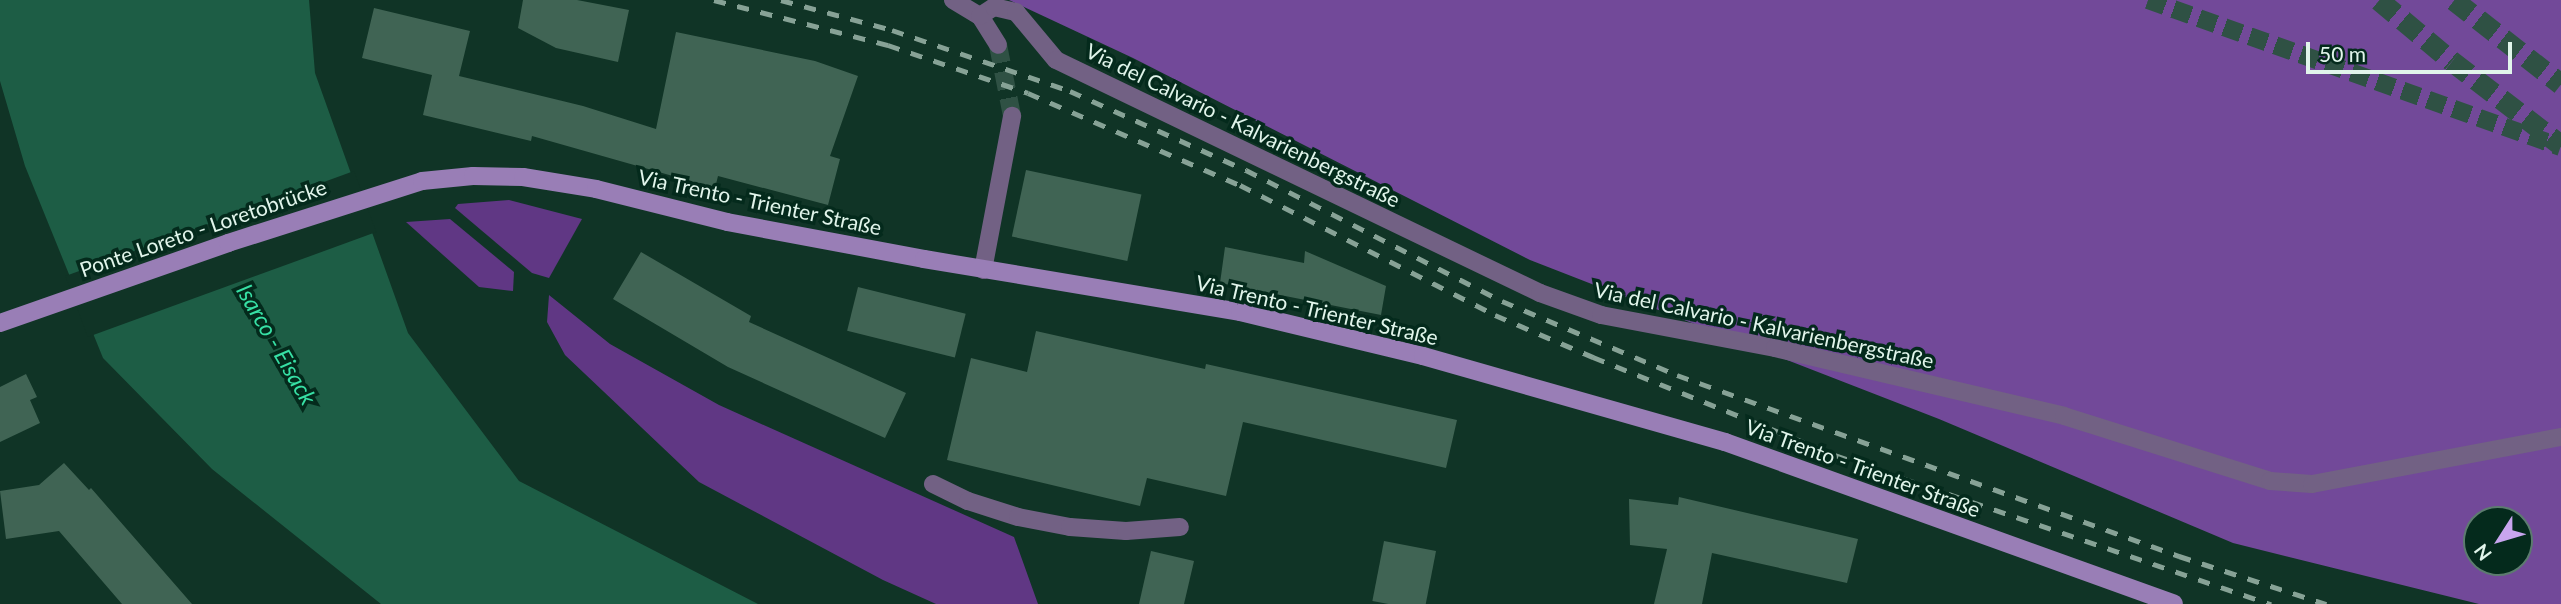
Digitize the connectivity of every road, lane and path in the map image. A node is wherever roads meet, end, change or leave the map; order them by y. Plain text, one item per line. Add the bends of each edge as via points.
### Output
1 (953, 0) edge
2 (980, 16) junction
3 (998, 45) tunnel mouth
4 (1012, 116) tunnel mouth
5 (422, 181) joint
6 (983, 270) junction
7 (0, 324) edge
8 (2561, 437) edge
9 (933, 484) dead end
10 (1180, 527) dead end
11 (2174, 604) edge

1 - 2 street
2 - 3 street
2 - 8 street, Via del Calvario - Kalvarienbergstraße via 994,7 1016,12 1056,60 1540,293 1601,315 1775,348 2064,416 2270,481 2312,484
4 - 6 street
5 - 6 street, Via Trento - Trienter Straße via 523,177 596,189 727,222
5 - 7 street, Ponte Loreto - Loretobrücke
6 - 11 street, Via Trento - Trienter Straße via 1240,312 1605,406 1725,442
9 - 10 street via 1018,517 1069,527 1126,531

